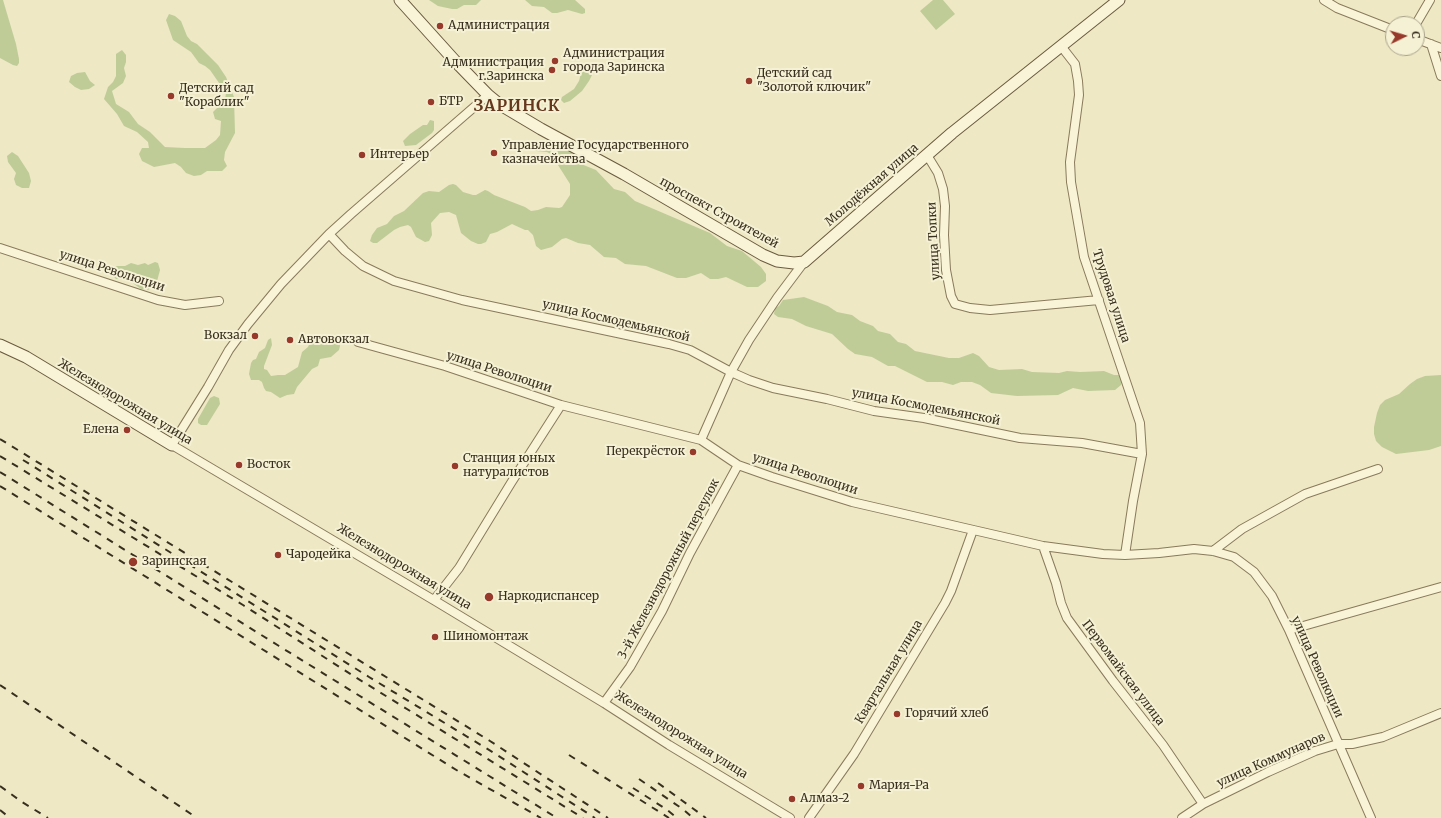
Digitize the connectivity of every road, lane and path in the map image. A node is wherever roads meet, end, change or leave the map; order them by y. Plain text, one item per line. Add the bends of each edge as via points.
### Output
1 (400, 0) edge
2 (1119, 0) edge
3 (1324, 0) edge
4 (1430, 0) edge
5 (1421, 16) edge
6 (1385, 27) edge
7 (1425, 42) edge
8 (1432, 44) junction
9 (1061, 46) junction
10 (1441, 48) edge
11 (1441, 76) edge
12 (488, 95) junction
13 (927, 154) junction
14 (329, 234) junction
15 (0, 248) edge
16 (804, 262) junction
17 (1099, 300) junction
18 (219, 301) dead end
19 (358, 342) dead end
20 (0, 344) edge
21 (731, 372) junction
22 (561, 405) junction
23 (700, 440) junction
24 (172, 444) junction
25 (1142, 454) junction
26 (738, 465) junction
27 (1378, 469) dead end
28 (973, 530) junction
29 (1043, 546) junction
30 (1213, 550) junction
31 (1125, 555) junction
32 (1441, 587) edge
33 (434, 600) junction
34 (1289, 630) junction
35 (604, 703) junction
36 (1441, 713) edge
37 (1338, 744) junction
38 (1203, 804) junction
39 (790, 818) edge
40 (809, 818) edge
41 (1182, 818) edge
42 (1371, 818) edge

1 - 12 street, проспект Строителей
2 - 9 street, Молодёжная улица
3 - 6 street via 1337,8
4 - 5 street
7 - 8 street
8 - 10 street
8 - 11 street
9 - 13 street, Молодёжная улица
9 - 17 street, Трудовая улица via 1075,64 1078,81 1079,94 1070,162 1071,182 1084,258
12 - 14 street
12 - 16 street, проспект Строителей via 542,129 763,255 777,261
13 - 16 street, Молодёжная улица
13 - 17 street, улица Топки via 938,173 943,189 946,270 955,304 990,310
14 - 21 street, улица Космодемьянской via 363,266 394,281 462,300 669,344 690,350
14 - 24 street via 281,284 248,324 229,350
15 - 18 street, улица Революции via 158,300 185,305
16 - 21 street, Молодёжная улица via 752,334
17 - 25 street, Трудовая улица via 1140,423
19 - 22 street, улица Революции via 445,366
20 - 24 street, Железнодорожная улица
21 - 23 street, Молодёжная улица
21 - 25 street, улица Космодемьянской via 773,388 874,411 924,418 1020,438 1082,443
22 - 23 street, улица Революции
22 - 33 street via 459,568
23 - 26 street, улица Революции
24 - 33 street, Железнодорожная улица
25 - 31 street, Трудовая улица
26 - 28 street, улица Революции via 852,502
26 - 35 street, 3-й Железнодорожный переулок via 690,552 658,618 630,667
27 - 30 street via 1305,494 1242,529
28 - 29 street, улица Революции
28 - 40 street, Квартальная улица via 945,603 854,754
29 - 31 street, улица Революции
29 - 38 street, Первомайская улица via 1067,618 1163,745
30 - 31 street, улица Революции via 1194,549
30 - 34 street, улица Революции via 1234,557 1254,572 1272,596
32 - 34 street
33 - 35 street, Железнодорожная улица
34 - 37 street, улица Революции
35 - 39 street, Железнодорожная улица
36 - 37 street, улица Коммунаров via 1383,737 1352,744
37 - 38 street, улица Коммунаров via 1281,766
37 - 42 street, улица Революции
38 - 41 street, улица Коммунаров

